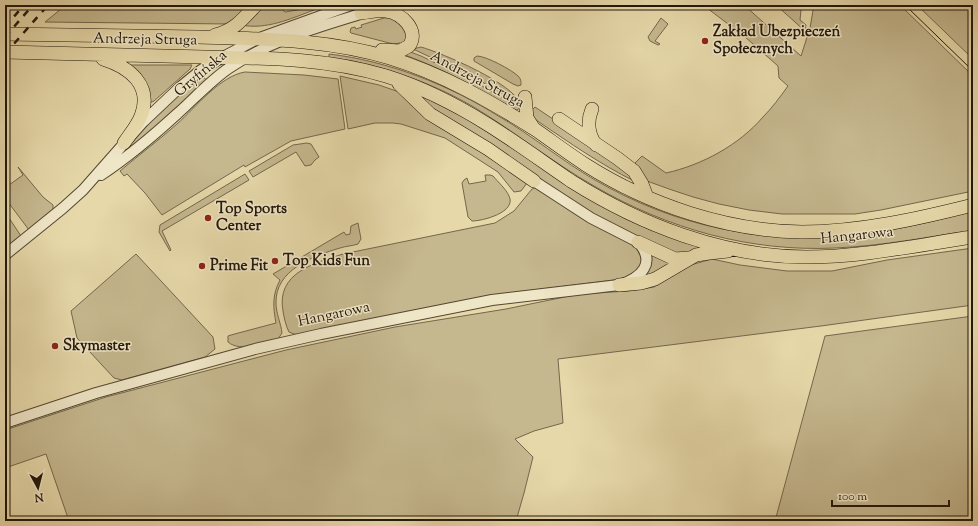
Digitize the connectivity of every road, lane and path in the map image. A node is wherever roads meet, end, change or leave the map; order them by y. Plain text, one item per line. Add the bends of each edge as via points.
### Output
1 (256, 5) edge
2 (390, 5) edge
3 (356, 9) edge
4 (5, 34) edge
5 (203, 38) junction
6 (257, 39) junction
7 (285, 40) junction
8 (334, 45) junction
9 (5, 52) edge
10 (86, 55) junction
11 (223, 57) junction
12 (246, 58) junction
13 (389, 77) junction
14 (525, 97) dead end
15 (592, 109) dead end
16 (559, 119) dead end
17 (534, 129) junction
18 (124, 143) junction
19 (596, 145) junction
20 (93, 180) junction
21 (534, 181) joint
22 (647, 197) junction
23 (973, 205) edge
24 (839, 230) joint
25 (973, 237) edge
26 (638, 242) junction
27 (743, 250) junction
28 (5, 255) edge
29 (691, 258) junction
30 (619, 285) junction
31 (5, 423) edge

1 - 5 main road via 233,28
2 - 3 street, Gryfińska
3 - 6 street, Gryfińska
3 - 7 street, Gryfińska
3 - 8 main road via 393,12 400,16 412,30 410,44 403,50 393,52
4 - 5 main road, Andrzeja Struga
5 - 6 main road, Andrzeja Struga
6 - 7 main road, Andrzeja Struga
6 - 11 street, Gryfińska
7 - 8 main road, Andrzeja Struga
7 - 12 street, Gryfińska
8 - 17 main road, Andrzeja Struga via 388,57 434,74
9 - 10 main road, Andrzeja Struga
10 - 11 main road, Andrzeja Struga
10 - 18 main road via 104,59 126,69 140,85 144,99 143,110 137,125
11 - 12 main road, Andrzeja Struga
11 - 18 street, Gryfińska via 201,70 179,88
12 - 13 main road, Andrzeja Struga via 318,62
12 - 20 street, Gryfińska via 217,77 153,135
13 - 21 main road via 402,86 430,114
13 - 27 main road, Andrzeja Struga via 464,110 597,196 640,218 687,236
14 - 17 main road via 527,118
15 - 19 main road via 589,128
16 - 19 main road
17 - 22 main road, Andrzeja Struga via 587,166
18 - 20 street, Gryfińska
19 - 22 main road via 634,171
20 - 28 street, Gryfińska
21 - 26 street via 591,218
22 - 24 main road, Andrzeja Struga via 693,214 748,227 787,231
23 - 24 main road, Hangarowa via 888,224
25 - 27 main road, Hangarowa via 827,256 781,256
26 - 29 main road via 675,259
26 - 30 street, Hangarowa via 645,253 644,270 636,278
27 - 29 main road via 709,253
29 - 30 main road via 655,279
30 - 31 street, Hangarowa via 492,300 301,338 96,393

